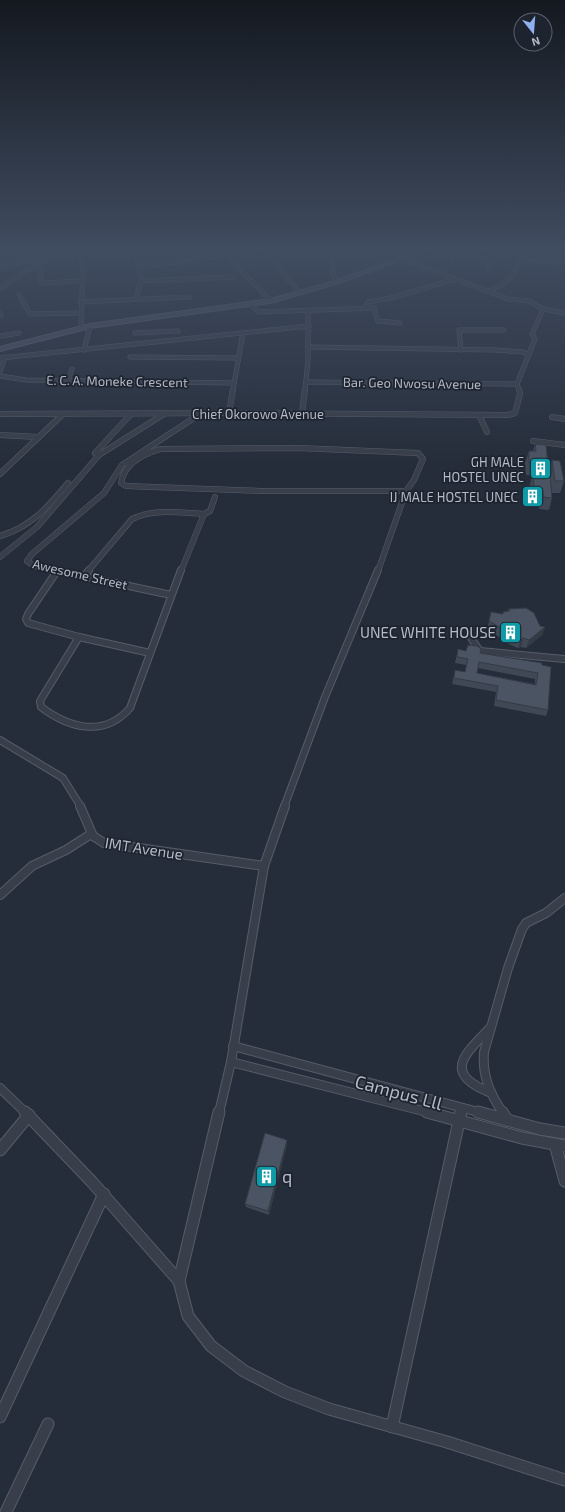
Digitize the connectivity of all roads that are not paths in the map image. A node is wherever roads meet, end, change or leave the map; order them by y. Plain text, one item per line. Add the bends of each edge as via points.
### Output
1 (81, 322) edge
2 (124, 322) edge
3 (309, 322) edge
4 (384, 322) edge
5 (537, 322) edge
6 (400, 323) dead end
7 (90, 326) junction
8 (309, 326) junction
9 (81, 328) junction
10 (504, 330) dead end
11 (178, 331) dead end
12 (135, 332) dead end
13 (157, 332) junction
14 (19, 333) dead end
15 (243, 333) junction
16 (0, 336) edge
17 (156, 341) junction
18 (308, 347) junction
19 (0, 350) edge
20 (84, 350) junction
21 (461, 350) junction
22 (529, 355) junction
23 (130, 357) dead end
24 (0, 358) edge
25 (5, 358) junction
26 (238, 358) junction
27 (72, 369) dead end
28 (0, 372) edge
29 (0, 376) edge
30 (68, 380) junction
31 (306, 382) junction
32 (234, 383) junction
33 (517, 384) junction
34 (229, 412) junction
35 (164, 413) junction
36 (302, 413) junction
37 (0, 414) edge
38 (131, 414) junction
39 (200, 414) junction
40 (62, 415) junction
41 (479, 415) junction
42 (552, 417) dead end
43 (565, 419) edge
44 (116, 430) junction
45 (487, 432) dead end
46 (0, 435) edge
47 (132, 435) junction
48 (38, 437) junction
49 (533, 441) dead end
50 (565, 445) edge
51 (0, 474) edge
52 (406, 492) junction
53 (215, 497) dead end
54 (204, 514) junction
55 (0, 536) edge
56 (0, 557) edge
57 (57, 571) junction
58 (84, 576) junction
59 (171, 595) junction
60 (79, 637) junction
61 (471, 638) dead end
62 (150, 653) junction
63 (564, 659) dead end
64 (0, 740) edge
65 (91, 834) junction
66 (264, 866) junction
67 (0, 895) edge
68 (565, 898) edge
69 (491, 1026) junction
70 (234, 1046) junction
71 (231, 1062) junction
72 (0, 1088) edge
73 (489, 1092) junction
74 (462, 1108) junction
75 (29, 1115) junction
76 (507, 1120) junction
77 (459, 1121) junction
78 (565, 1133) edge
79 (560, 1145) edge
80 (0, 1150) edge
81 (565, 1181) edge
82 (104, 1194) junction
83 (179, 1281) junction
84 (0, 1417) edge
85 (48, 1424) dead end
86 (392, 1427) junction
87 (565, 1480) edge
88 (6, 1512) edge

1 - 9 street
2 - 7 main road
3 - 8 street
4 - 6 street
5 - 22 street via 532,334 535,339
7 - 9 main road
7 - 20 street
8 - 15 street
8 - 18 street
9 - 19 main road
10 - 21 street via 459,330
11 - 13 street
12 - 13 street
13 - 17 street
14 - 16 street
15 - 17 street
15 - 26 street
17 - 20 street
18 - 21 street
18 - 31 street
20 - 25 street
21 - 22 street via 512,350
22 - 33 street
23 - 26 street
24 - 25 street
25 - 28 street
26 - 32 street
27 - 30 street
29 - 30 street, E. C. A. Moneke Crescent via 26,380
30 - 32 street, E. C. A. Moneke Crescent
31 - 33 street, Bar. Geo Nwosu Avenue
31 - 36 street
32 - 34 street
33 - 41 street, Chief Okorowo Avenue via 520,394 515,413
34 - 36 street, Chief Okorowo Avenue
34 - 39 street, Chief Okorowo Avenue
35 - 38 street, Chief Okorowo Avenue
35 - 39 street, Chief Okorowo Avenue
35 - 47 street
36 - 41 street, Chief Okorowo Avenue
37 - 40 street, Chief Okorowo Avenue
38 - 40 street, Chief Okorowo Avenue
38 - 44 street
39 - 57 street, Awesome Street via 122,465 104,493 27,561 34,566
40 - 48 street
41 - 45 street
42 - 43 street
44 - 47 street
44 - 55 street via 31,524 17,532
46 - 48 street
47 - 56 street via 99,455 37,527
48 - 51 street
49 - 50 street
52 - 52 street via 171,488 126,486 122,485 121,481 127,468 160,449 298,448 412,451 423,459
52 - 66 street via 382,561 319,712
53 - 54 street via 210,511
54 - 58 street via 139,514
54 - 59 street
57 - 58 street, Awesome Street
57 - 60 street via 26,619 33,625
58 - 59 street, Awesome Street
59 - 62 street
60 - 62 street
60 - 62 street via 40,701 41,708 74,726 107,723 127,713
61 - 63 street via 480,651
64 - 65 street, IMT Avenue via 66,780 82,809
65 - 66 street, IMT Avenue via 99,841 120,846
65 - 67 street via 66,850 32,866
66 - 70 street
68 - 69 street via 546,913 526,923 522,929
69 - 73 street via 482,1062 483,1076
69 - 73 street via 469,1050 462,1068 469,1085
70 - 71 street
70 - 74 street, Campus Lll
71 - 77 street
71 - 83 street
72 - 75 street
73 - 76 street
74 - 76 street, Campus Lll
74 - 77 street
75 - 80 street
75 - 82 street
76 - 78 street, Campus Lll
77 - 79 street
77 - 86 street
79 - 81 street
82 - 83 street
82 - 84 street
83 - 86 street via 185,1311 205,1340 230,1362 304,1401
85 - 88 street
86 - 87 street via 491,1455

